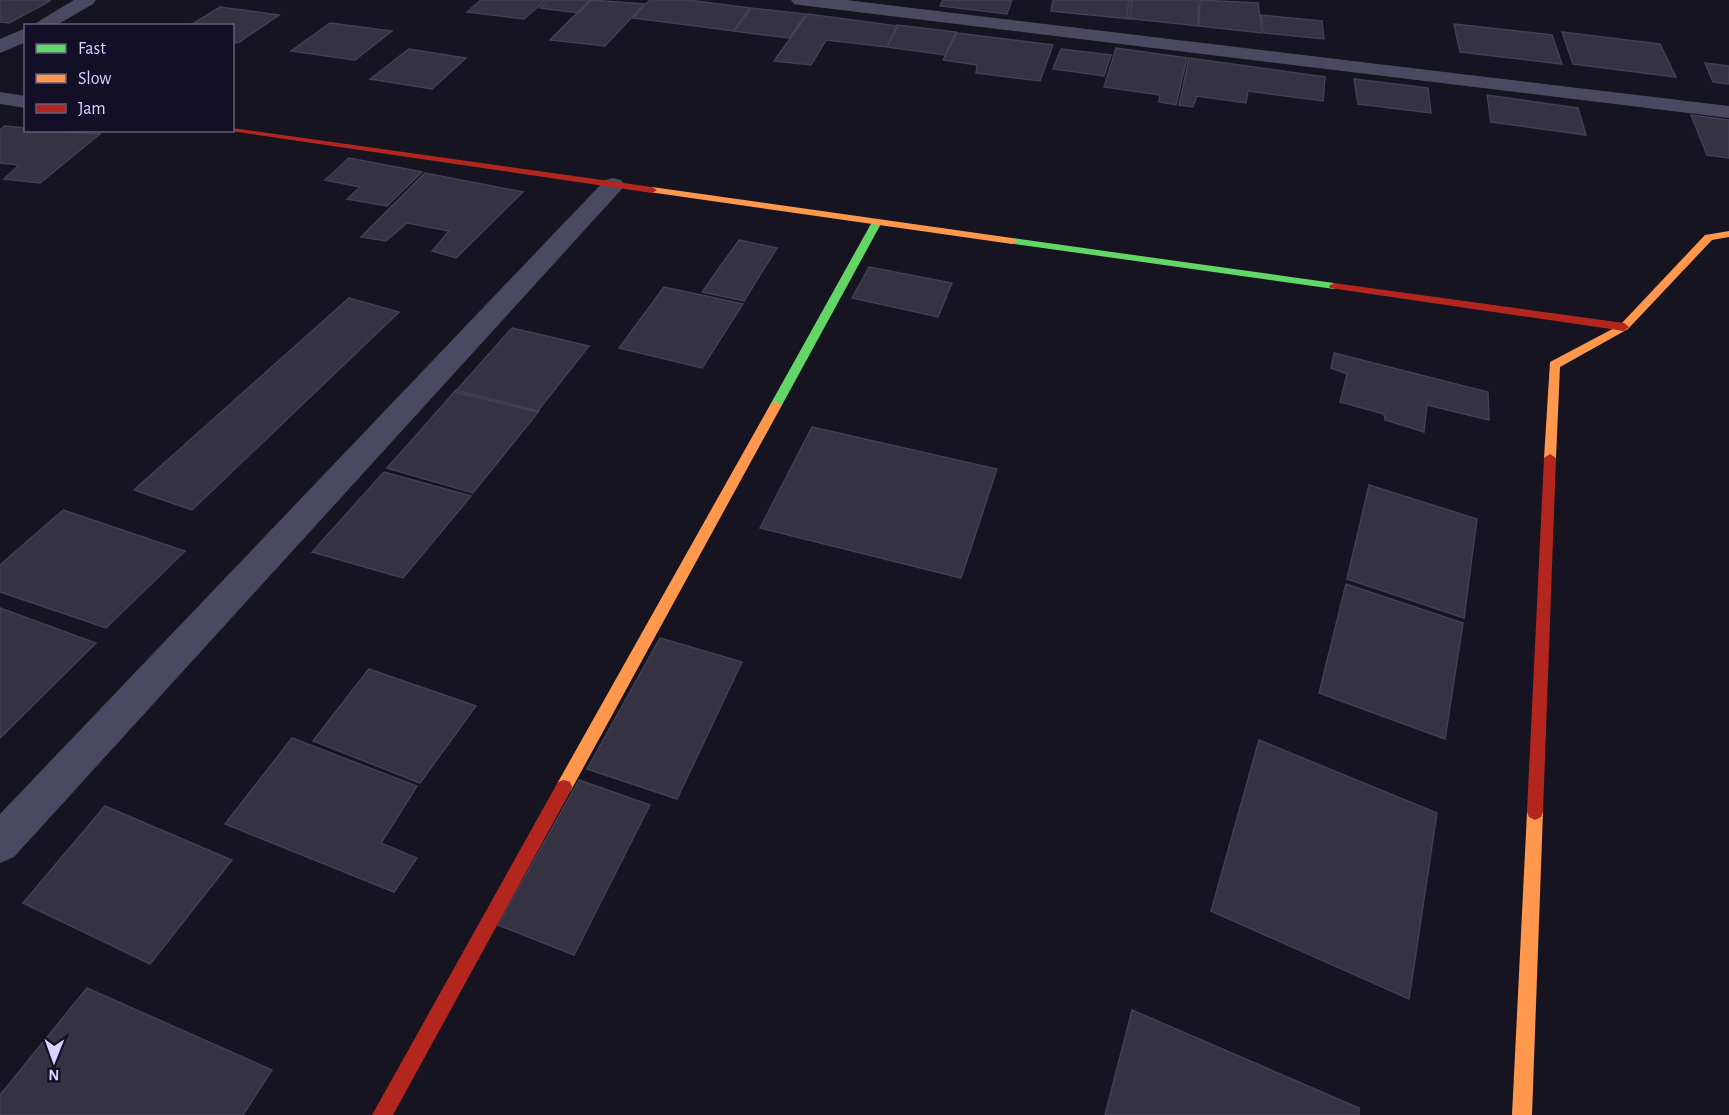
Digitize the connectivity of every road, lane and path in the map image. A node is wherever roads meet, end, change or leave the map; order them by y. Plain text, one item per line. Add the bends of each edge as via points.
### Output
1 (87, 0) edge
2 (800, 0) edge
3 (44, 24) edge
4 (24, 35) edge
5 (0, 48) edge
6 (0, 98) edge
7 (24, 102) edge
8 (1729, 112) edge
9 (234, 131) edge
10 (613, 185) junction
11 (878, 222) junction
12 (1729, 234) edge
13 (1624, 327) junction
14 (0, 843) edge
15 (382, 1115) edge
16 (1522, 1115) edge

1 - 3 street
2 - 8 street
4 - 5 street
6 - 7 street
9 - 10 street
10 - 11 street
10 - 14 street
11 - 13 street
11 - 15 street
12 - 13 street via 1709,237
13 - 16 street via 1554,365

